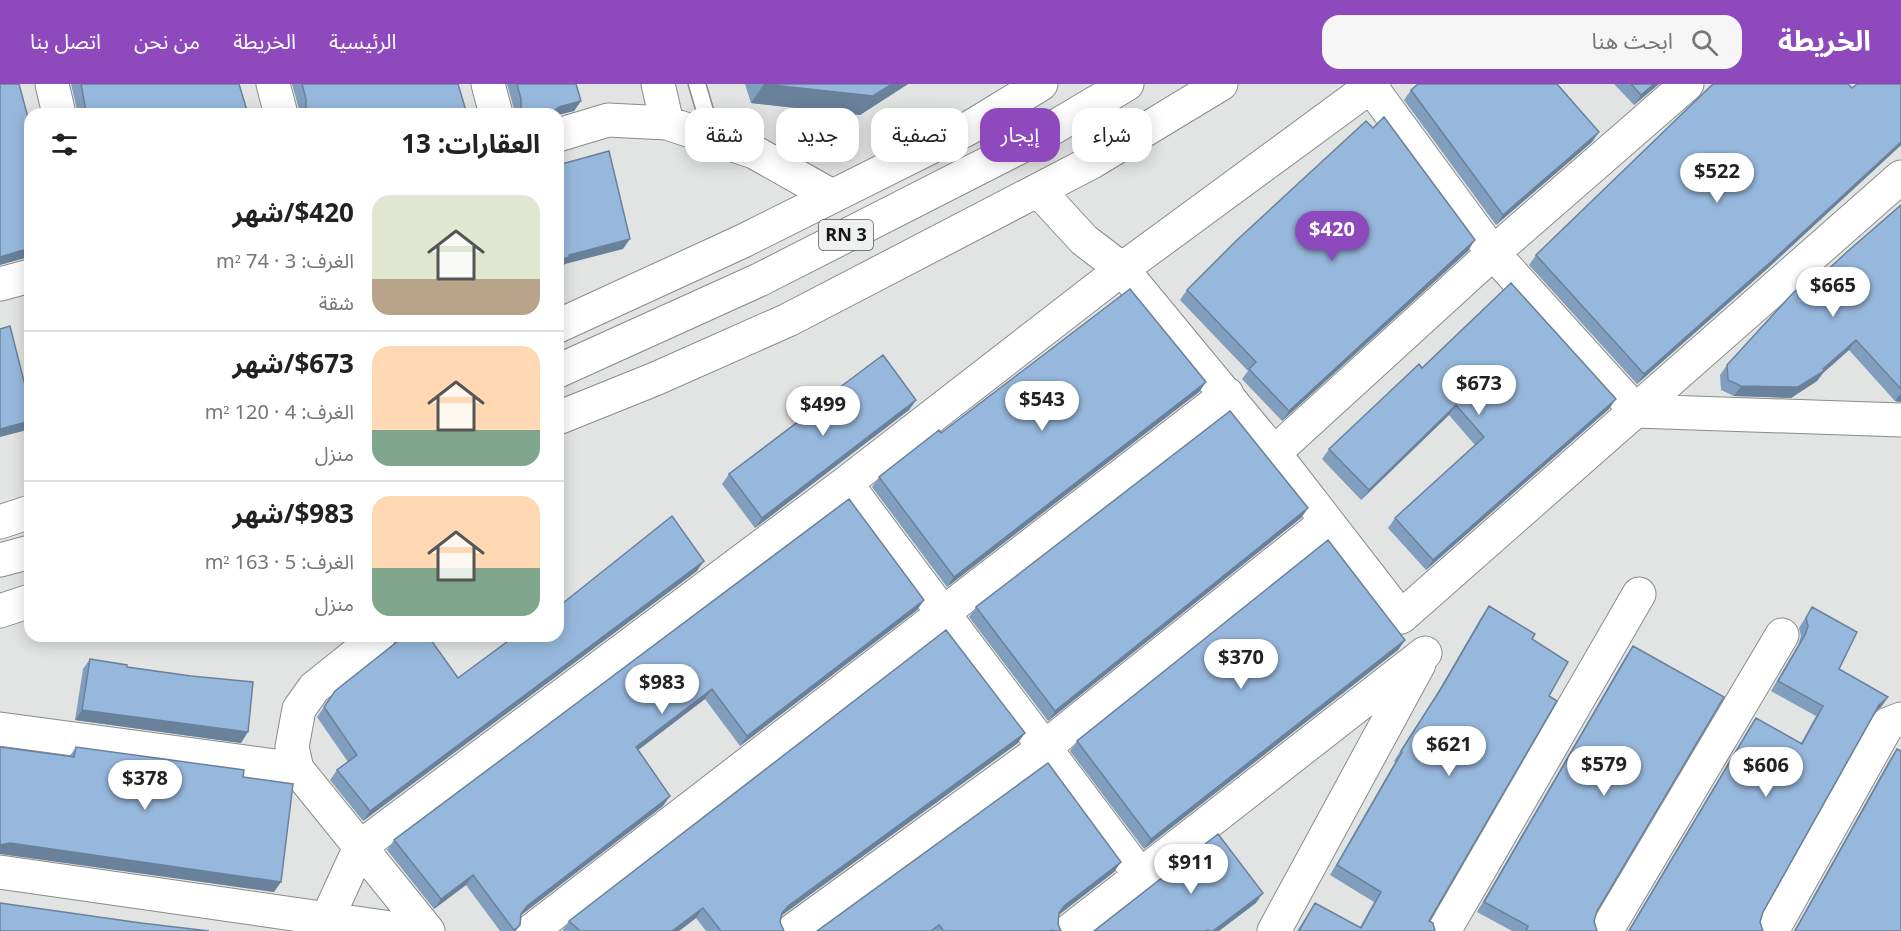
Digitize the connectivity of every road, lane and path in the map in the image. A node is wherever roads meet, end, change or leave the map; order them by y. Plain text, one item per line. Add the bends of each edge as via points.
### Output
1 (52, 84) edge
2 (273, 84) edge
3 (488, 84) edge
4 (658, 84) edge
5 (698, 84) edge
6 (1041, 84) edge
7 (1127, 84) edge
8 (1221, 84) edge
9 (1687, 84) edge
10 (1372, 86) edge
11 (58, 108) edge
12 (279, 108) edge
13 (494, 108) edge
14 (705, 108) edge
15 (667, 123) junction
16 (685, 129) edge
17 (564, 133) edge
18 (764, 158) edge
19 (1901, 177) edge
20 (1038, 190) junction
21 (832, 196) junction
22 (1493, 253) junction
23 (1122, 269) junction
24 (24, 278) edge
25 (0, 284) edge
26 (564, 323) edge
27 (564, 368) edge
28 (1227, 394) junction
29 (1635, 411) junction
30 (564, 416) edge
31 (1901, 420) edge
32 (1274, 453) junction
33 (846, 483) junction
34 (24, 514) edge
35 (0, 522) edge
36 (1326, 522) junction
37 (24, 554) edge
38 (0, 560) edge
39 (1639, 594) dead end
40 (24, 604) edge
41 (0, 611) edge
42 (942, 615) junction
43 (1401, 617) junction
44 (1782, 635) dead end
45 (372, 642) edge
46 (1425, 653) junction
47 (1901, 719) edge
48 (0, 729) edge
49 (1045, 747) junction
50 (297, 769) junction
51 (360, 847) junction
52 (0, 873) edge
53 (1140, 875) junction
54 (330, 925) edge
55 (412, 931) edge
56 (428, 931) edge
57 (531, 931) edge
58 (792, 931) edge
59 (1069, 931) edge
60 (1274, 931) edge
61 (1444, 931) edge
62 (1606, 931) edge
63 (1772, 931) edge

1 - 11 main road
2 - 12 main road
3 - 13 main road
4 - 15 main road
5 - 14 lane
6 - 21 main road, RN 3 via 969,128
7 - 27 main road, RN 3 via 1024,145 759,280
8 - 20 main road
9 - 22 main road
10 - 22 main road
10 - 23 main road
15 - 16 main road
15 - 17 main road via 608,120
18 - 21 main road
19 - 29 main road
20 - 23 main road via 1084,240
20 - 30 main road via 788,320
21 - 26 main road, RN 3
22 - 29 main road
22 - 32 main road
23 - 28 main road
23 - 33 main road
24 - 25 main road
28 - 32 main road
28 - 42 main road
29 - 31 main road
29 - 43 main road
32 - 36 main road
33 - 42 main road
33 - 51 main road
34 - 35 main road
36 - 43 main road
36 - 49 main road
37 - 38 main road
39 - 61 main road
40 - 41 main road
42 - 49 main road
42 - 57 main road
43 - 46 main road
44 - 62 main road
45 - 50 main road via 314,688 299,709 292,747
46 - 53 main road
46 - 60 main road
47 - 63 main road via 1888,724
48 - 50 main road
49 - 53 main road
49 - 58 main road
50 - 51 main road
51 - 54 main road
51 - 56 main road
52 - 54 main road
53 - 59 main road
54 - 55 main road

